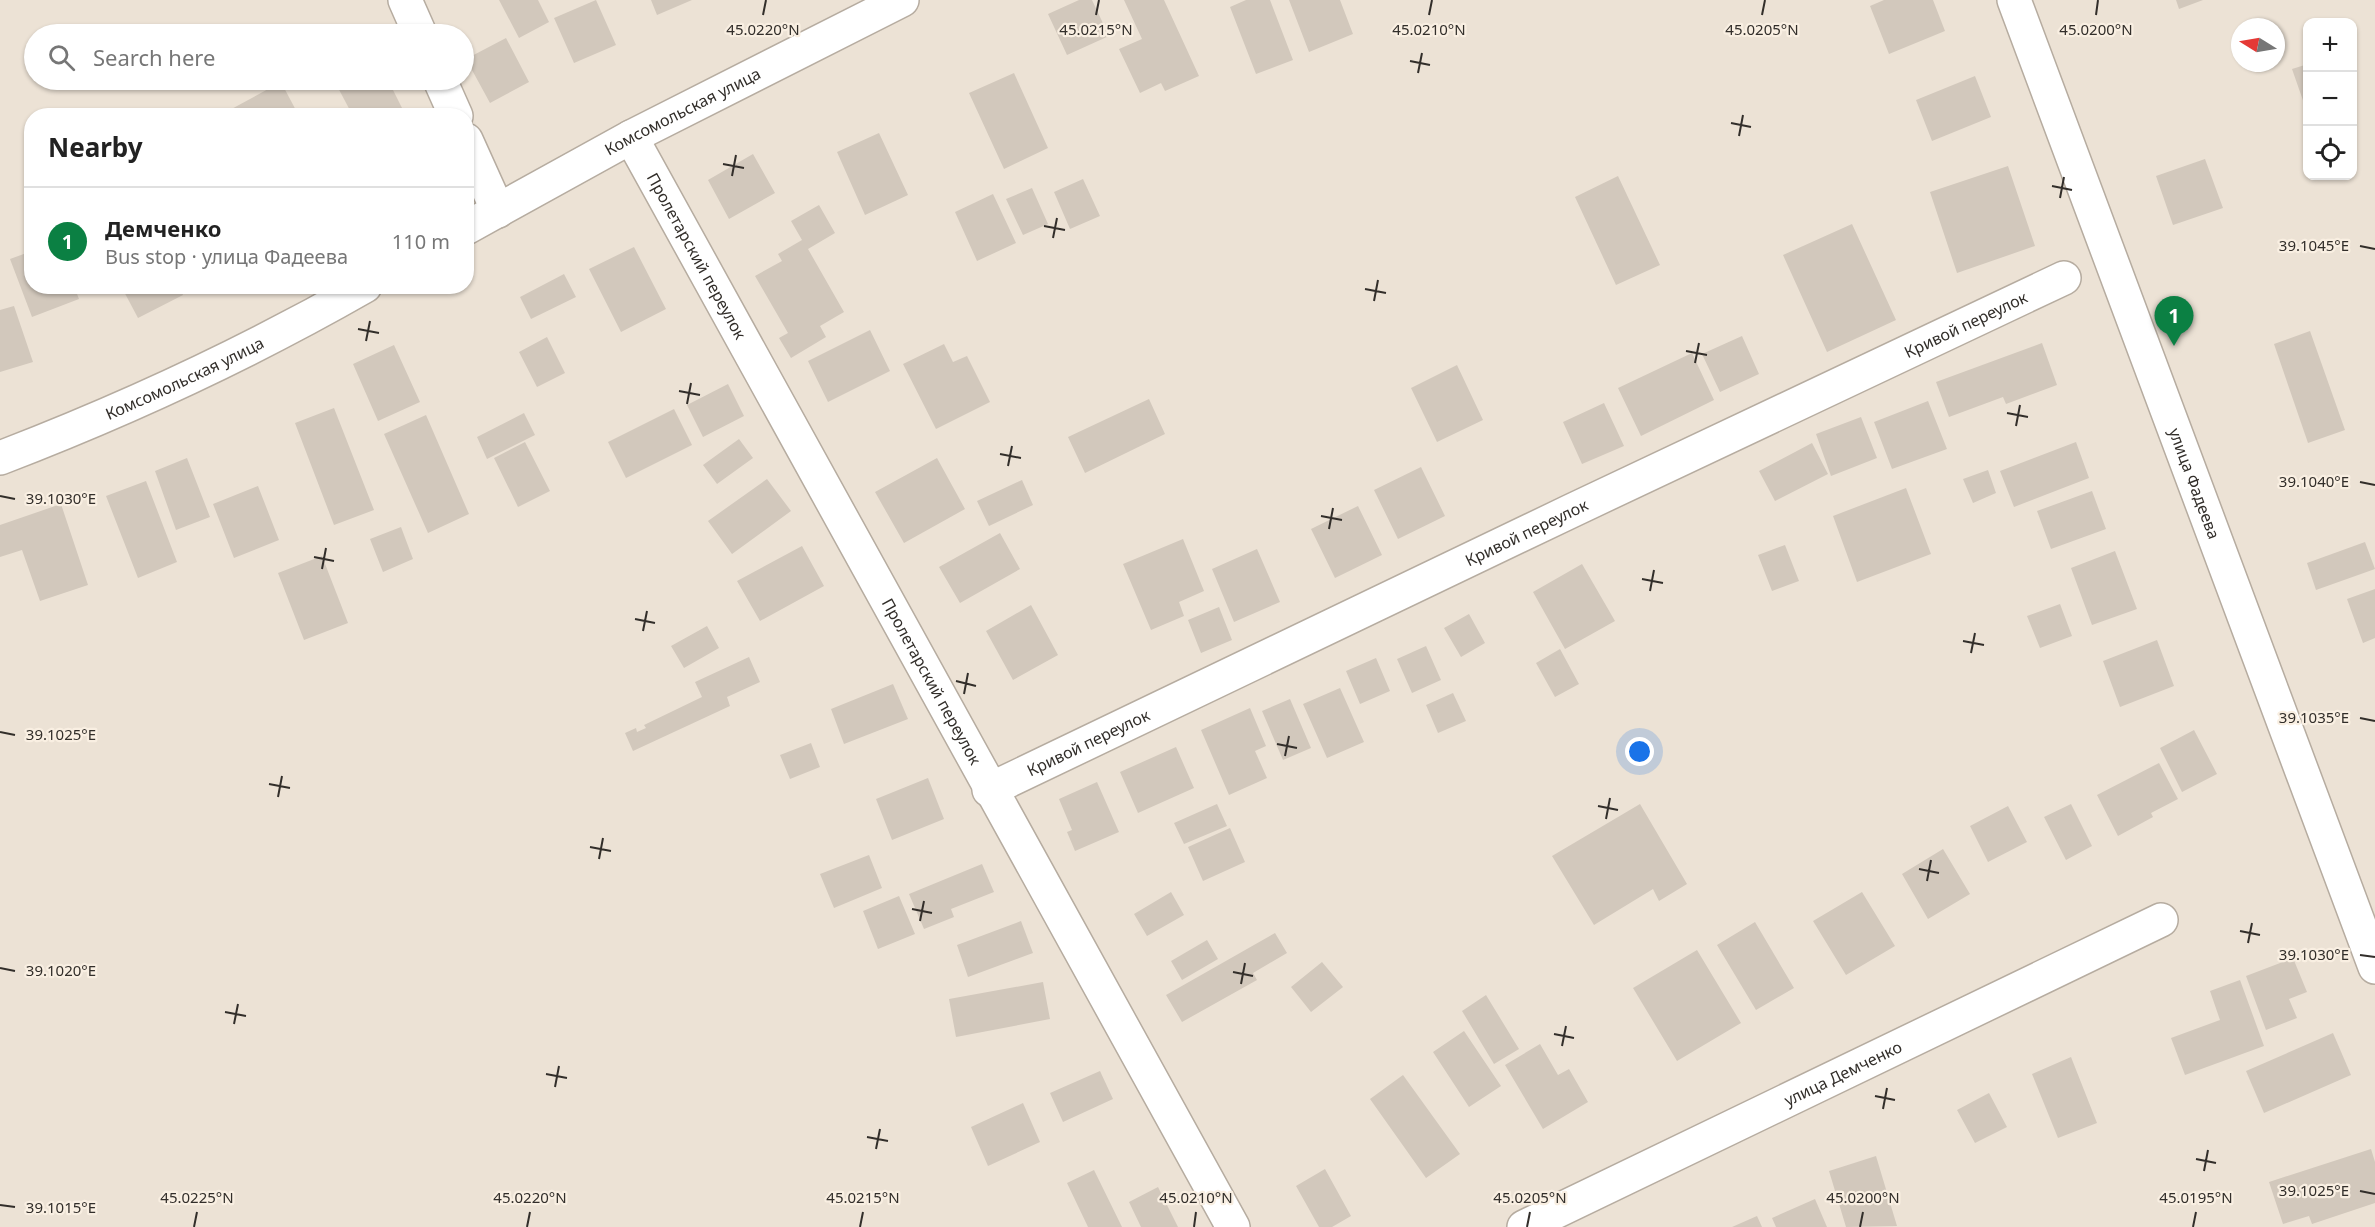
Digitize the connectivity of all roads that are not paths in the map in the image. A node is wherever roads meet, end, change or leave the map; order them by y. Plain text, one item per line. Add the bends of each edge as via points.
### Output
1 (405, 0) edge
2 (902, 0) edge
3 (2014, 0) edge
4 (416, 24) edge
5 (444, 90) edge
6 (452, 108) edge
7 (631, 137) junction
8 (474, 158) edge
9 (498, 211) junction
10 (474, 224) edge
11 (2064, 278) dead end
12 (351, 294) edge
13 (0, 458) edge
14 (989, 790) junction
15 (2161, 920) dead end
16 (2375, 967) edge
17 (1233, 1227) edge
18 (1524, 1227) edge

1 - 4 street
2 - 7 street, Комсомольская улица
3 - 16 street, улица Фадеева
5 - 6 street
7 - 9 street, Комсомольская улица
7 - 14 street, Пролетарский переулок
8 - 9 street
9 - 10 street, Комсомольская улица
11 - 14 street, Кривой переулок
12 - 13 street, Комсомольская улица via 298,325 92,422
14 - 17 street, Пролетарский переулок
15 - 18 street, улица Демченко

